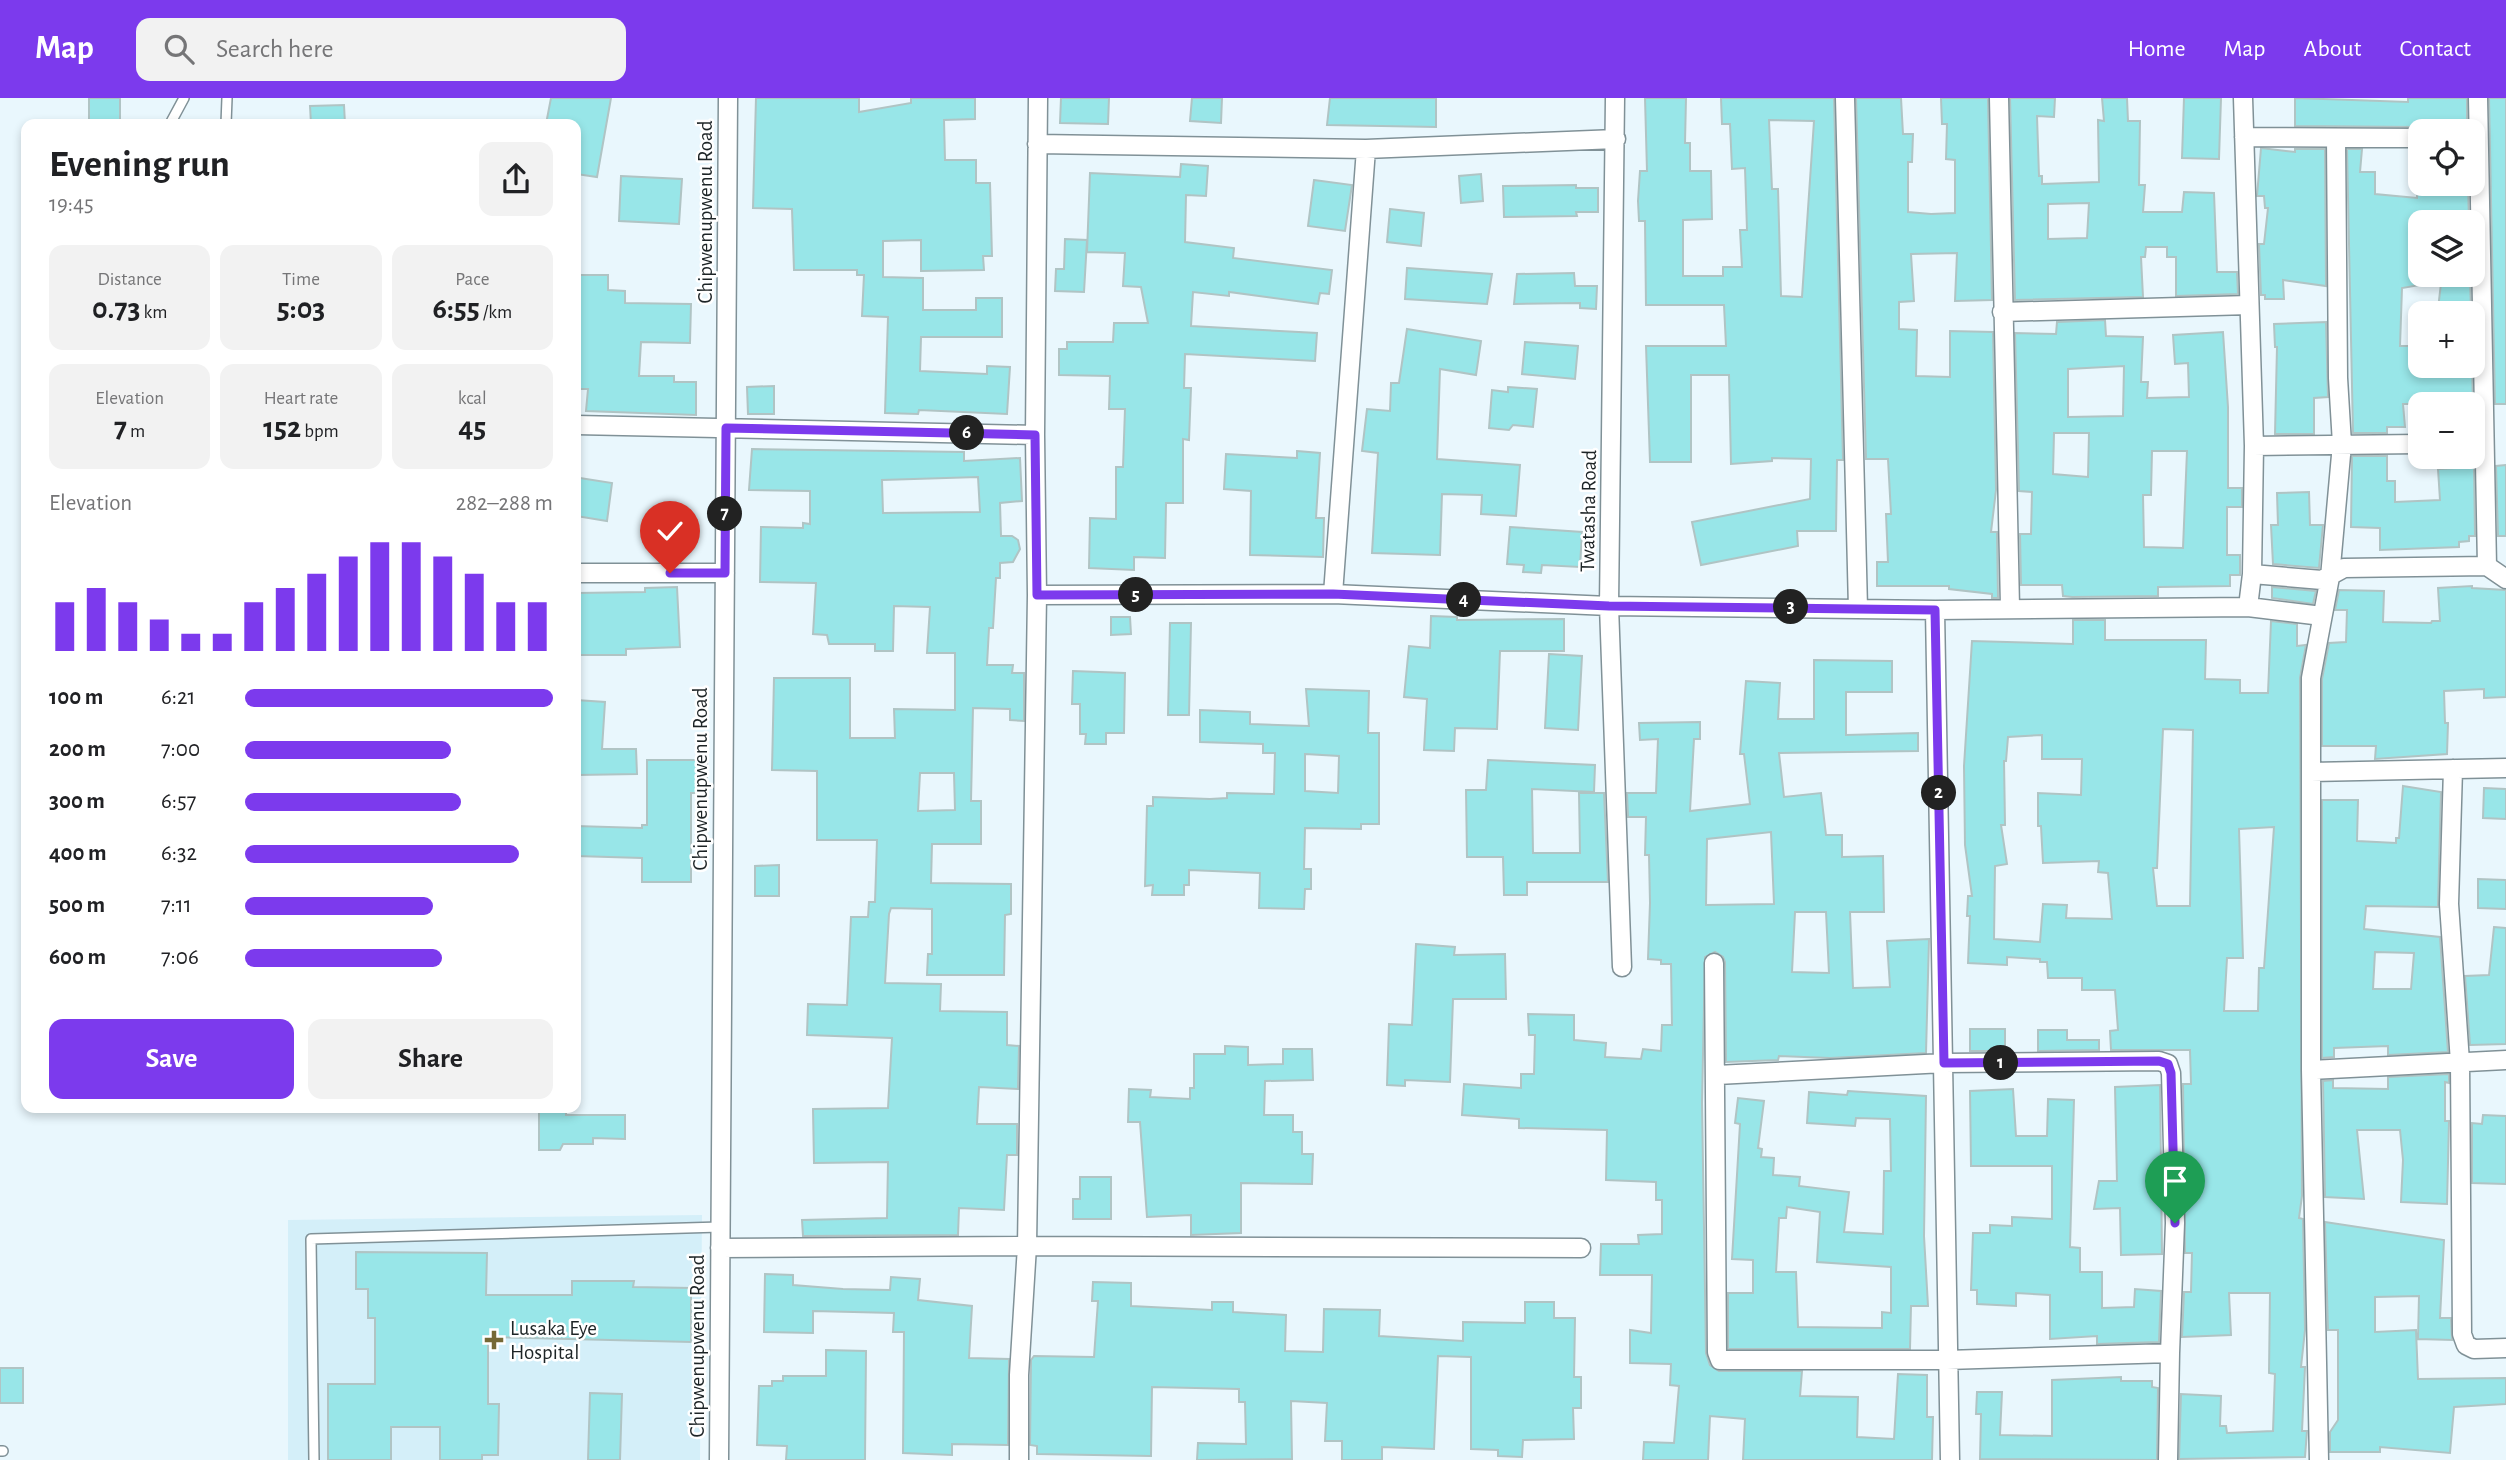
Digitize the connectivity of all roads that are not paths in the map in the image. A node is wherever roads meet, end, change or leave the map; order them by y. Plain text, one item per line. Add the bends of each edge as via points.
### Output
1 (184, 98) edge
2 (227, 98) edge
3 (728, 98) edge
4 (1038, 98) edge
5 (1615, 98) edge
6 (1845, 98) edge
7 (1999, 98) edge
8 (2243, 98) edge
9 (2478, 98) edge
10 (173, 119) edge
11 (226, 119) edge
12 (2476, 119) edge
13 (2244, 137) junction
14 (2336, 138) junction
15 (2408, 138) edge
16 (1616, 139) junction
17 (1037, 144) junction
18 (1366, 149) junction
19 (2476, 196) edge
20 (2249, 305) junction
21 (2003, 312) junction
22 (2478, 392) edge
23 (581, 425) edge
24 (726, 428) junction
25 (1035, 435) junction
26 (2342, 444) junction
27 (2408, 444) edge
28 (2253, 446) junction
29 (2481, 469) edge
30 (2487, 566) junction
31 (581, 573) edge
32 (725, 573) junction
33 (2252, 574) junction
34 (2330, 577) junction
35 (2506, 579) edge
36 (1333, 594) junction
37 (1037, 595) junction
38 (1609, 606) junction
39 (2010, 607) junction
40 (2248, 607) junction
41 (1858, 608) junction
42 (1935, 610) junction
43 (2322, 616) junction
44 (2506, 768) edge
45 (2453, 769) junction
46 (2311, 772) junction
47 (1714, 963) dead end
48 (1622, 967) dead end
49 (2506, 1060) edge
50 (2460, 1062) junction
51 (1944, 1063) junction
52 (2311, 1070) junction
53 (1717, 1075) junction
54 (720, 1227) junction
55 (1027, 1246) junction
56 (720, 1248) junction
57 (1581, 1248) dead end
58 (2506, 1348) edge
59 (2170, 1353) junction
60 (1947, 1360) junction
61 (314, 1460) edge
62 (719, 1460) edge
63 (1019, 1460) edge
64 (1950, 1460) edge
65 (2168, 1460) edge
66 (2319, 1460) edge

1 - 10 lane
2 - 11 lane
3 - 24 street, Chipwenupwenu Road
4 - 17 street
5 - 16 street, Twatasha Road
6 - 41 street
7 - 21 street
8 - 13 street
9 - 12 street
13 - 14 street
13 - 20 street
14 - 15 street
14 - 26 street
16 - 18 street
16 - 38 street, Twatasha Road
17 - 18 street
17 - 25 street
18 - 36 street
19 - 22 street
20 - 21 street
20 - 28 street
21 - 39 street
23 - 24 street
24 - 25 street
24 - 32 street, Chipwenupwenu Road
25 - 37 street
26 - 27 street
26 - 28 street
26 - 34 street
28 - 33 street
29 - 30 street
30 - 34 street via 2344,568
30 - 35 street
31 - 32 street
32 - 54 street, Chipwenupwenu Road
33 - 34 street
33 - 40 street
34 - 43 street
36 - 37 street
36 - 38 street
37 - 55 street
38 - 41 street
38 - 48 street, Twatasha Road
39 - 40 street
39 - 42 street
40 - 43 street
41 - 42 street
42 - 51 street
43 - 46 street via 2311,678
44 - 45 street
45 - 46 street
45 - 50 street via 2449,904
46 - 52 street
47 - 53 street
49 - 50 street
50 - 52 street
50 - 58 street via 2462,1334 2466,1345 2474,1349
51 - 53 street
51 - 59 street via 2168,1064 2175,1223
51 - 60 street
52 - 66 street
53 - 60 street via 1720,1360
54 - 56 street, Chipwenupwenu Road
54 - 61 lane via 311,1239
55 - 56 street
55 - 57 street
55 - 63 street
56 - 62 street, Chipwenupwenu Road
59 - 60 street
59 - 65 street
60 - 64 street

